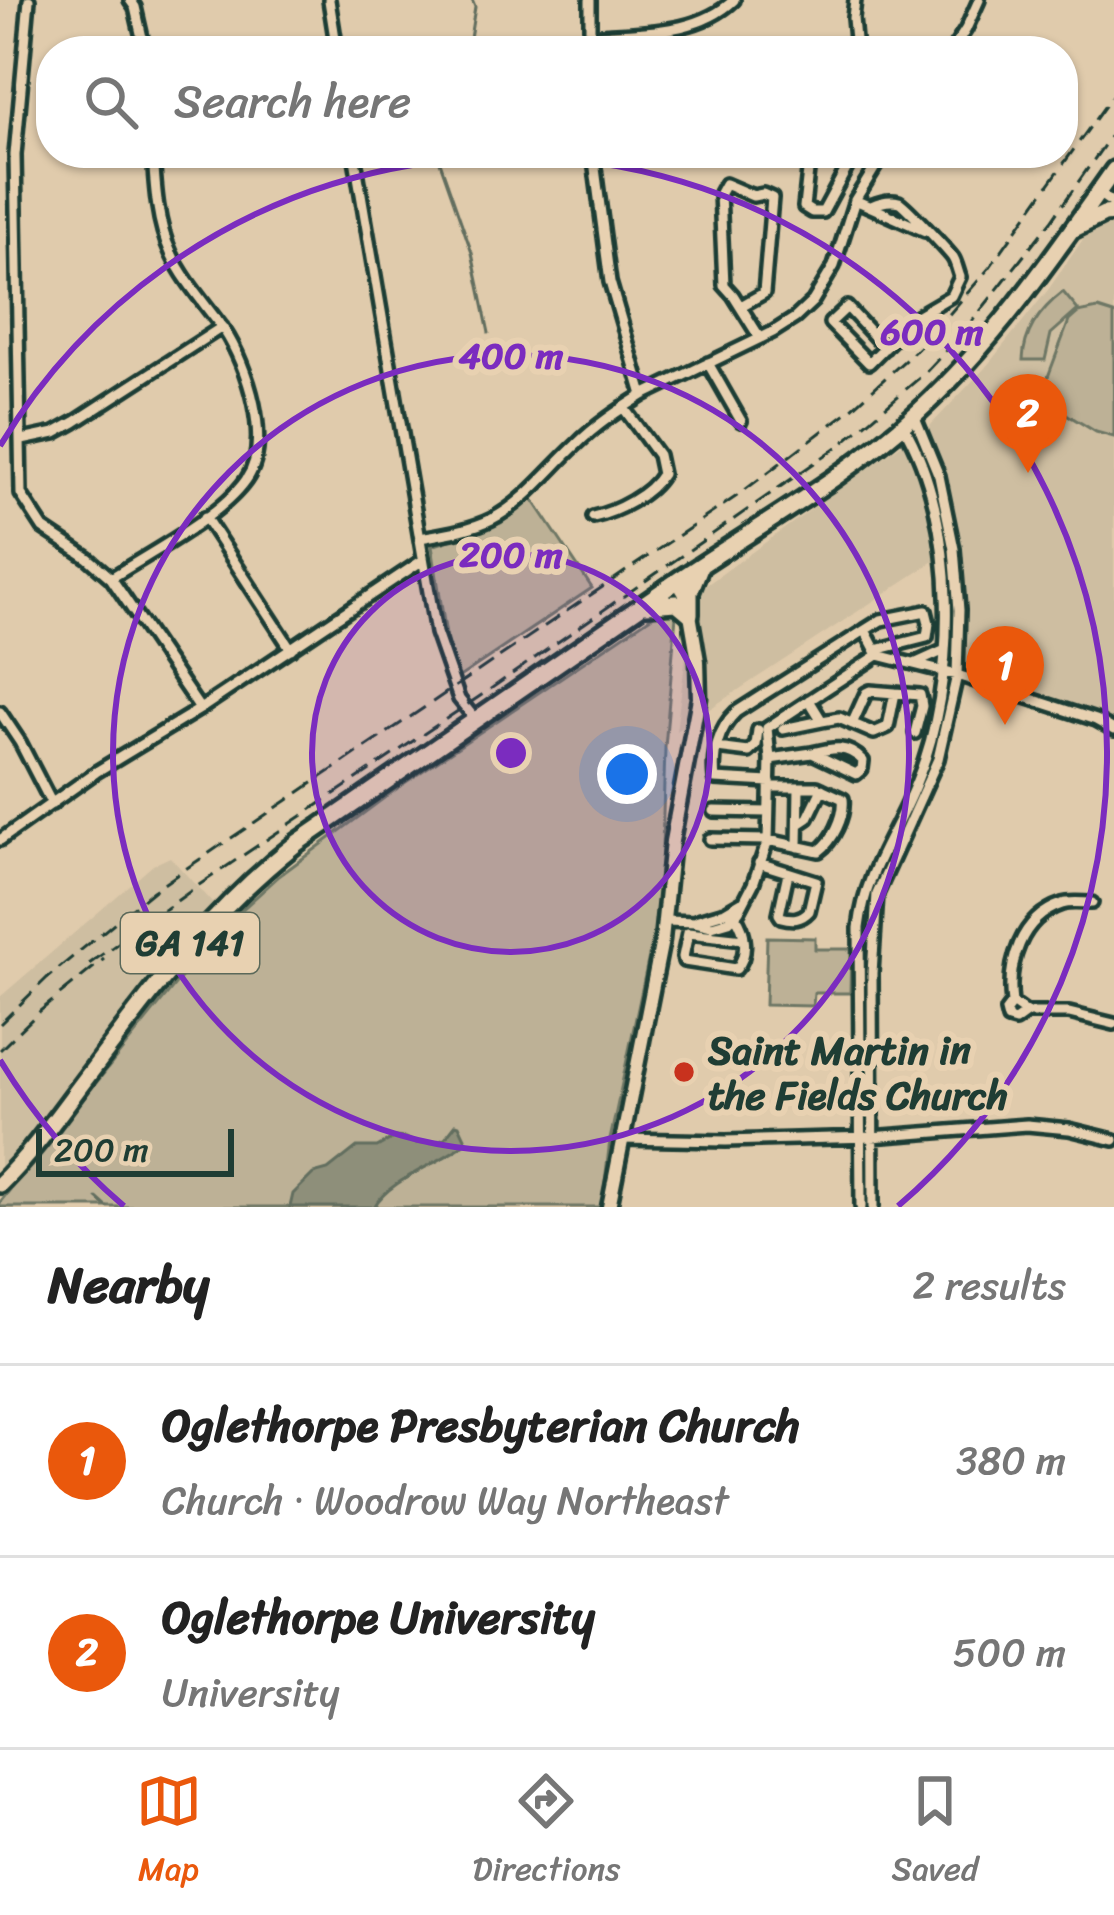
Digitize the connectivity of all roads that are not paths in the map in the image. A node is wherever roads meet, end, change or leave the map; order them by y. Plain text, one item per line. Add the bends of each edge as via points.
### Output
1 (29, 0) edge
2 (130, 0) edge
3 (328, 0) edge
4 (590, 0) edge
5 (734, 0) edge
6 (855, 0) edge
7 (979, 0) edge
8 (142, 36) edge
9 (334, 36) edge
10 (590, 36) joint
11 (855, 36) edge
12 (962, 36) edge
13 (154, 168) edge
14 (357, 168) edge
15 (595, 168) edge
16 (809, 168) edge
17 (847, 168) edge
18 (875, 168) edge
19 (1114, 170) edge
20 (1098, 194) junction
21 (855, 200) junction
22 (1114, 208) edge
23 (1071, 230) junction
24 (741, 306) junction
25 (222, 327) junction
26 (760, 338) junction
27 (885, 348) junction
28 (707, 363) junction
29 (643, 395) junction
30 (623, 407) junction
31 (908, 420) junction
32 (741, 421) dead end
33 (22, 440) junction
34 (205, 517) junction
35 (593, 517) dead end
36 (420, 538) junction
37 (423, 560) junction
38 (700, 567) junction
39 (111, 578) junction
40 (677, 581) junction
41 (643, 605) junction
42 (690, 614) junction
43 (865, 630) junction
44 (291, 649) junction
45 (877, 652) junction
46 (939, 652) junction
47 (914, 664) junction
48 (932, 668) junction
49 (944, 671) junction
50 (957, 675) junction
51 (895, 693) junction
52 (809, 700) junction
53 (200, 709) junction
54 (0, 712) edge
55 (476, 720) junction
56 (822, 722) junction
57 (852, 724) junction
58 (783, 729) dead end
59 (758, 730) dead end
60 (1114, 730) edge
61 (915, 733) dead end
62 (717, 748) junction
63 (812, 753) junction
64 (770, 758) junction
65 (769, 784) junction
66 (800, 788) junction
67 (822, 789) junction
68 (52, 804) junction
69 (714, 811) dead end
70 (768, 812) junction
71 (799, 824) junction
72 (710, 839) dead end
73 (0, 840) edge
74 (768, 840) junction
75 (798, 847) junction
76 (759, 863) junction
77 (788, 872) junction
78 (742, 902) junction
79 (1092, 903) dead end
80 (735, 916) junction
81 (665, 920) junction
82 (695, 922) junction
83 (743, 939) junction
84 (1114, 1024) edge
85 (866, 1138) junction
86 (621, 1139) junction
87 (1114, 1140) edge
88 (0, 1184) edge
89 (609, 1207) edge
90 (861, 1207) edge
91 (873, 1207) edge

1 - 33 street via 14,172
2 - 8 street
3 - 9 street
4 - 10 street
5 - 10 street via 699,23
6 - 11 street
7 - 12 street
13 - 25 street via 169,249
14 - 36 street
15 - 29 street via 610,282
16 - 17 street via 805,207 812,212 824,212
18 - 21 street
19 - 20 highway, GA 141
20 - 22 street
20 - 23 highway, GA 141
21 - 26 street via 813,301
21 - 27 street via 912,210 955,260 959,277 951,296
22 - 23 highway
23 - 31 highway, GA 141 via 1002,324
24 - 24 street via 764,293 772,198 725,184 724,285
24 - 26 street
25 - 33 street via 75,422
25 - 34 street via 252,398 257,442 250,474
26 - 28 street
27 - 27 street via 847,307 830,323 869,363
28 - 29 street
28 - 32 street
29 - 30 street
30 - 35 street via 658,455 662,474
30 - 36 street via 497,517
31 - 38 highway, GA 141
31 - 46 street via 946,590
31 - 50 street via 939,476 954,549
33 - 39 street via 21,494 31,512
34 - 39 street
34 - 44 street
36 - 37 street
37 - 44 street
37 - 55 street via 436,633 458,699
38 - 40 highway, GA 141
38 - 42 highway
39 - 53 street
40 - 41 highway, GA 141
40 - 42 main road
41 - 42 highway via 677,603
41 - 55 highway, GA 141
42 - 81 main road via 699,698
43 - 45 street
43 - 45 street via 926,611 927,637
43 - 62 street via 736,712
44 - 53 street
45 - 47 street
45 - 52 street
46 - 47 street
46 - 48 street
46 - 49 street
47 - 48 street
48 - 49 street
49 - 50 street
49 - 85 street via 917,782 863,898
50 - 60 street
50 - 85 street via 938,759 877,894
51 - 57 street via 866,693
51 - 57 street via 888,727 874,733
51 - 61 street via 920,695
52 - 56 street
52 - 64 street via 767,728
53 - 68 street
54 - 68 street
55 - 88 highway, GA 141 via 258,874 195,937
56 - 57 street
56 - 58 street
59 - 62 street via 749,752
62 - 65 street via 715,779
63 - 63 street via 856,774 862,769 859,755 838,746
63 - 64 street
64 - 65 street
65 - 66 street
65 - 70 street
66 - 67 street
66 - 71 street
67 - 71 street
67 - 75 street via 844,802 831,840 819,851
68 - 73 street
69 - 70 street
70 - 74 street
71 - 75 street
72 - 74 street
74 - 75 street
74 - 76 street
76 - 77 street
76 - 78 street
77 - 77 street via 817,884 809,911 791,920 779,914
78 - 80 street
78 - 82 street via 722,920
79 - 84 street via 1064,903 1028,929 1011,964 1012,1003 1026,1013
80 - 82 street via 718,925
80 - 83 street
81 - 82 street
81 - 86 main road
83 - 83 street via 688,932 683,957 736,969
85 - 86 street
85 - 87 street via 1027,1125
85 - 90 street
85 - 91 street
86 - 89 main road

